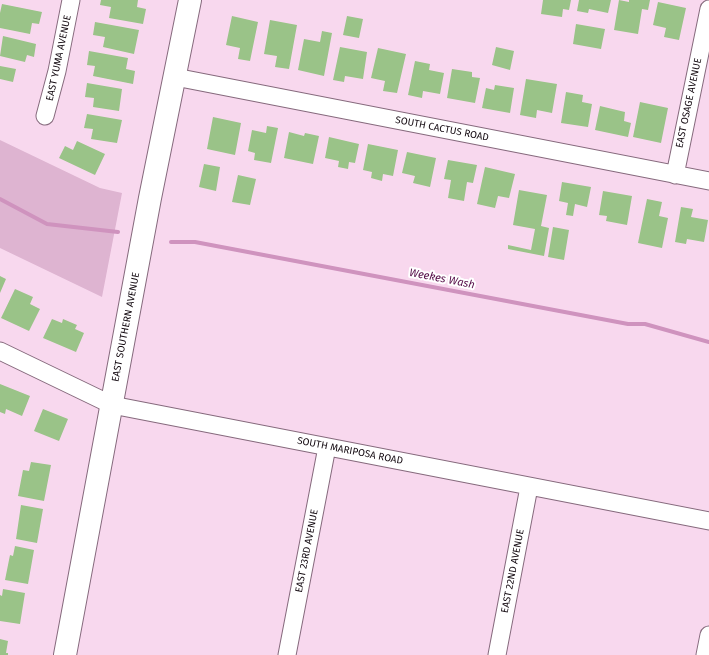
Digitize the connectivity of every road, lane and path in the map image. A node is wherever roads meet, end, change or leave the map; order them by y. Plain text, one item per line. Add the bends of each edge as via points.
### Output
1 (71, 0) edge
2 (190, 0) edge
3 (709, 9) edge
4 (175, 77) junction
5 (46, 116) dead end
6 (675, 175) junction
7 (709, 181) edge
8 (0, 351) edge
9 (112, 405) junction
10 (327, 447) junction
11 (529, 487) junction
12 (709, 521) edge
13 (709, 635) edge
14 (65, 655) edge
15 (287, 655) edge
16 (497, 655) edge
17 (705, 655) edge

1 - 5 street, EAST YUMA AVENUE via 58,71
2 - 4 main road, EAST SOUTHERN AVENUE
3 - 6 street, EAST OSAGE AVENUE
4 - 6 street, SOUTH CACTUS ROAD
4 - 9 main road, EAST SOUTHERN AVENUE
6 - 7 street, SOUTH CACTUS ROAD
8 - 9 street, SOUTH MARIPOSA ROAD
9 - 10 street, SOUTH MARIPOSA ROAD
9 - 14 main road, EAST SOUTHERN AVENUE
10 - 11 street, SOUTH MARIPOSA ROAD
10 - 15 street, EAST 23RD AVENUE
11 - 12 street, SOUTH MARIPOSA ROAD
11 - 16 street, EAST 22ND AVENUE
13 - 17 street

